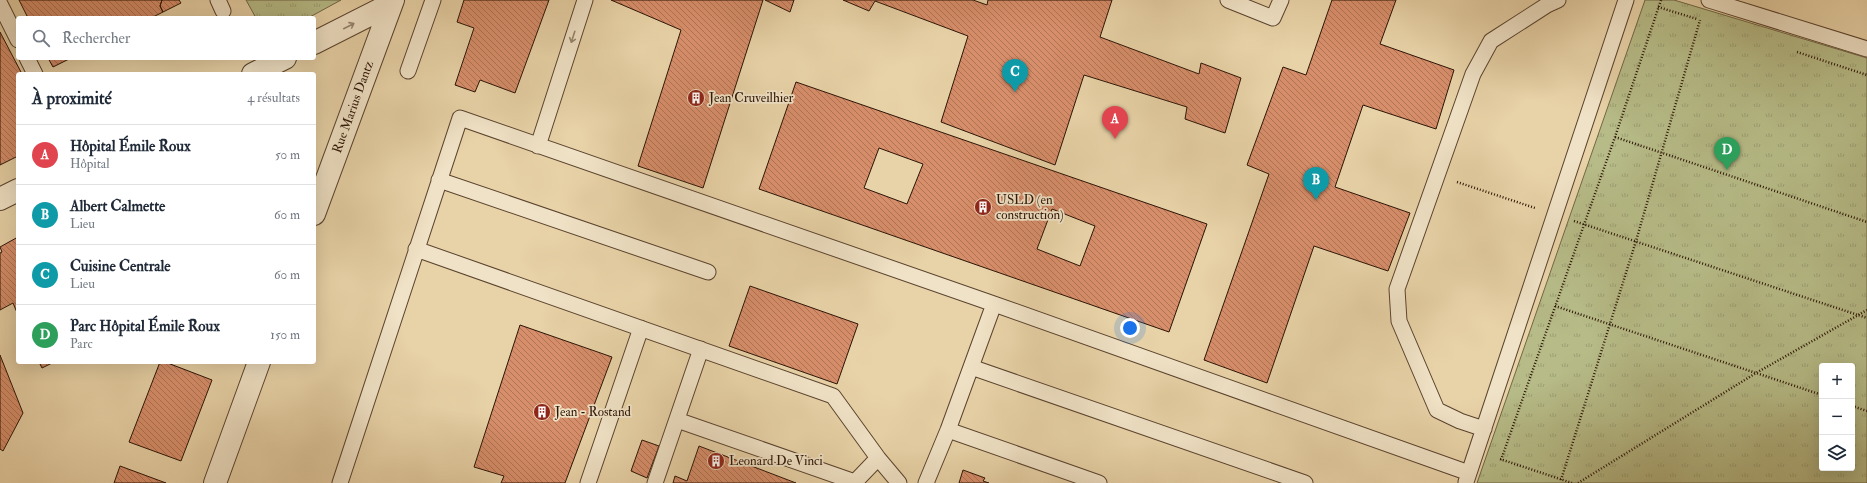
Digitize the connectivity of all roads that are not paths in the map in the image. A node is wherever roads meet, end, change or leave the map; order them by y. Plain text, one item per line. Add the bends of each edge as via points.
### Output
1 (433, 0) edge
2 (585, 0) edge
3 (1228, 0) edge
4 (1280, 0) edge
5 (1558, 0) edge
6 (1626, 0) edge
7 (1708, 0) edge
8 (392, 2) edge
9 (0, 4) edge
10 (16, 36) edge
11 (316, 42) edge
12 (1867, 49) edge
13 (28, 60) edge
14 (281, 60) edge
15 (408, 70) dead end
16 (34, 72) edge
17 (257, 72) edge
18 (538, 146) junction
19 (439, 180) junction
20 (16, 191) edge
21 (0, 199) edge
22 (316, 209) edge
23 (416, 249) junction
24 (708, 272) dead end
25 (994, 304) junction
26 (642, 328) junction
27 (701, 349) junction
28 (258, 364) edge
29 (971, 367) junction
30 (677, 420) junction
31 (1484, 429) junction
32 (948, 430) junction
33 (878, 458) junction
34 (1468, 478) edge
35 (215, 483) edge
36 (340, 483) edge
37 (588, 483) edge
38 (654, 483) edge
39 (899, 483) edge
40 (926, 483) edge
41 (1099, 483) edge
42 (1305, 483) edge

1 - 15 lane
2 -> 18 lane
3 - 4 lane via 1273,18
5 - 31 lane via 1491,40 1473,74 1397,289 1398,321 1437,410
6 - 31 lane
7 - 12 lane
11 -> 8 street
8 - 22 street, Rue Marius Dantz
9 - 10 lane
13 - 16 lane
14 - 17 street
18 - 19 lane via 460,118
18 - 25 lane
19 - 23 lane
19 - 24 lane
20 - 21 street
23 - 26 lane
23 - 36 lane
25 - 29 lane
25 - 34 lane
26 - 27 lane
26 - 37 lane
27 - 30 lane
27 - 33 lane via 833,396
28 - 35 street
29 - 32 lane
29 - 42 lane
30 - 33 lane via 855,482
30 - 38 lane
31 - 34 lane
32 - 40 lane
32 - 41 lane
33 - 39 lane

